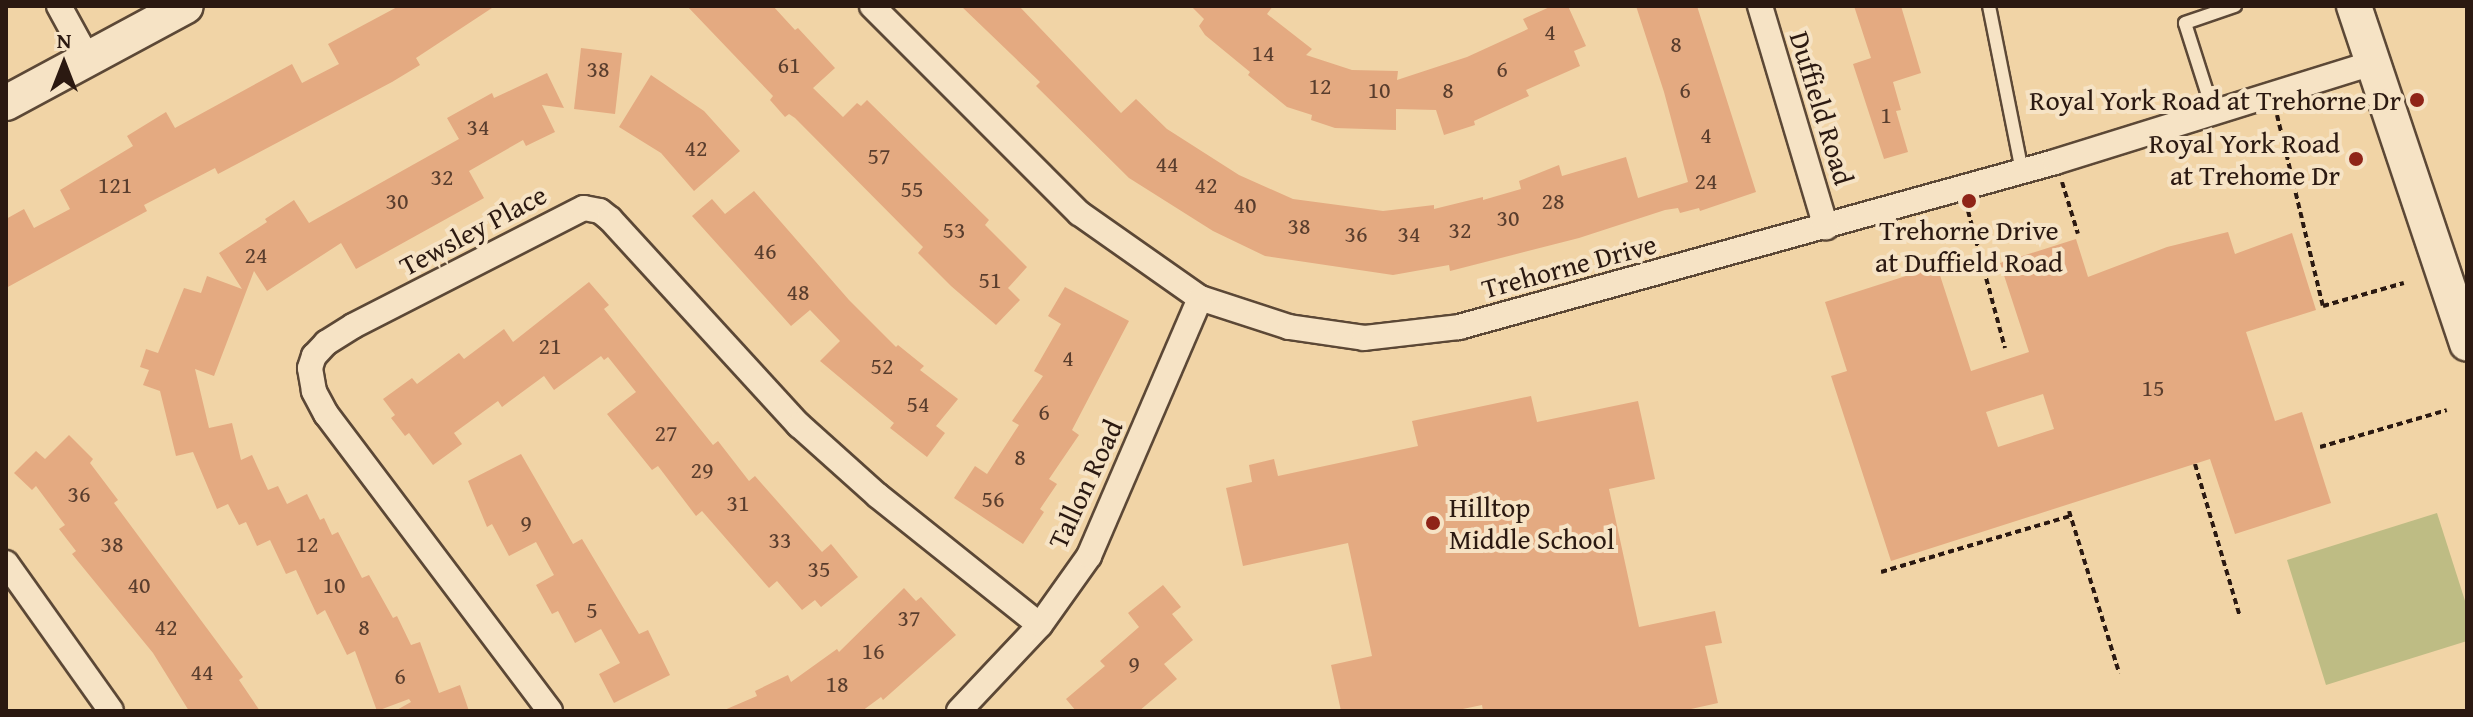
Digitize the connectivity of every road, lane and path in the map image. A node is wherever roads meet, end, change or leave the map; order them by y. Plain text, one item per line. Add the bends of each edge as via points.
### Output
1 (59, 6) edge
2 (186, 6) edge
3 (872, 6) edge
4 (1760, 6) edge
5 (1989, 6) edge
6 (2354, 6) edge
7 (2229, 7) edge
8 (88, 59) junction
9 (2373, 63) junction
10 (2272, 94) junction
11 (6, 103) edge
12 (2213, 111) junction
13 (2055, 162) junction
14 (2022, 171) junction
15 (1962, 188) junction
16 (1826, 227) junction
17 (2078, 234) dead end
18 (2404, 283) dead end
19 (1200, 298) junction
20 (2467, 344) edge
21 (2005, 348) dead end
22 (2447, 410) dead end
23 (2320, 447) dead end
24 (2195, 464) dead end
25 (6, 563) edge
26 (1881, 572) dead end
27 (2240, 617) dead end
28 (1040, 625) junction
29 (2119, 673) dead end
30 (111, 711) edge
31 (550, 711) edge
32 (959, 711) edge

1 - 8 street
2 - 8 main road
3 - 19 street, Trehorne Drive via 1079,213
4 - 16 street, Duffield Road
5 - 14 lane
6 - 9 main road
7 - 12 lane via 2185,23
8 - 11 main road
9 - 10 street, Trehorne Drive
9 - 20 main road
10 - 12 street, Trehorne Drive
10 - 18 path via 2323,306
12 - 13 street, Trehorne Drive
13 - 14 street, Trehorne Drive
13 - 17 path
14 - 15 street, Trehorne Drive
15 - 16 street, Trehorne Drive
15 - 21 path
16 - 19 street, Trehorne Drive via 1459,327 1380,337 1289,327
19 - 28 street, Tallon Road via 1089,556
22 - 23 path
24 - 27 path
25 - 30 street
26 - 29 path via 2070,514
28 - 31 street, Tewsley Place via 877,495 799,425 610,219 584,208 353,326 326,343 310,368 326,414
28 - 32 street, Tallon Road

